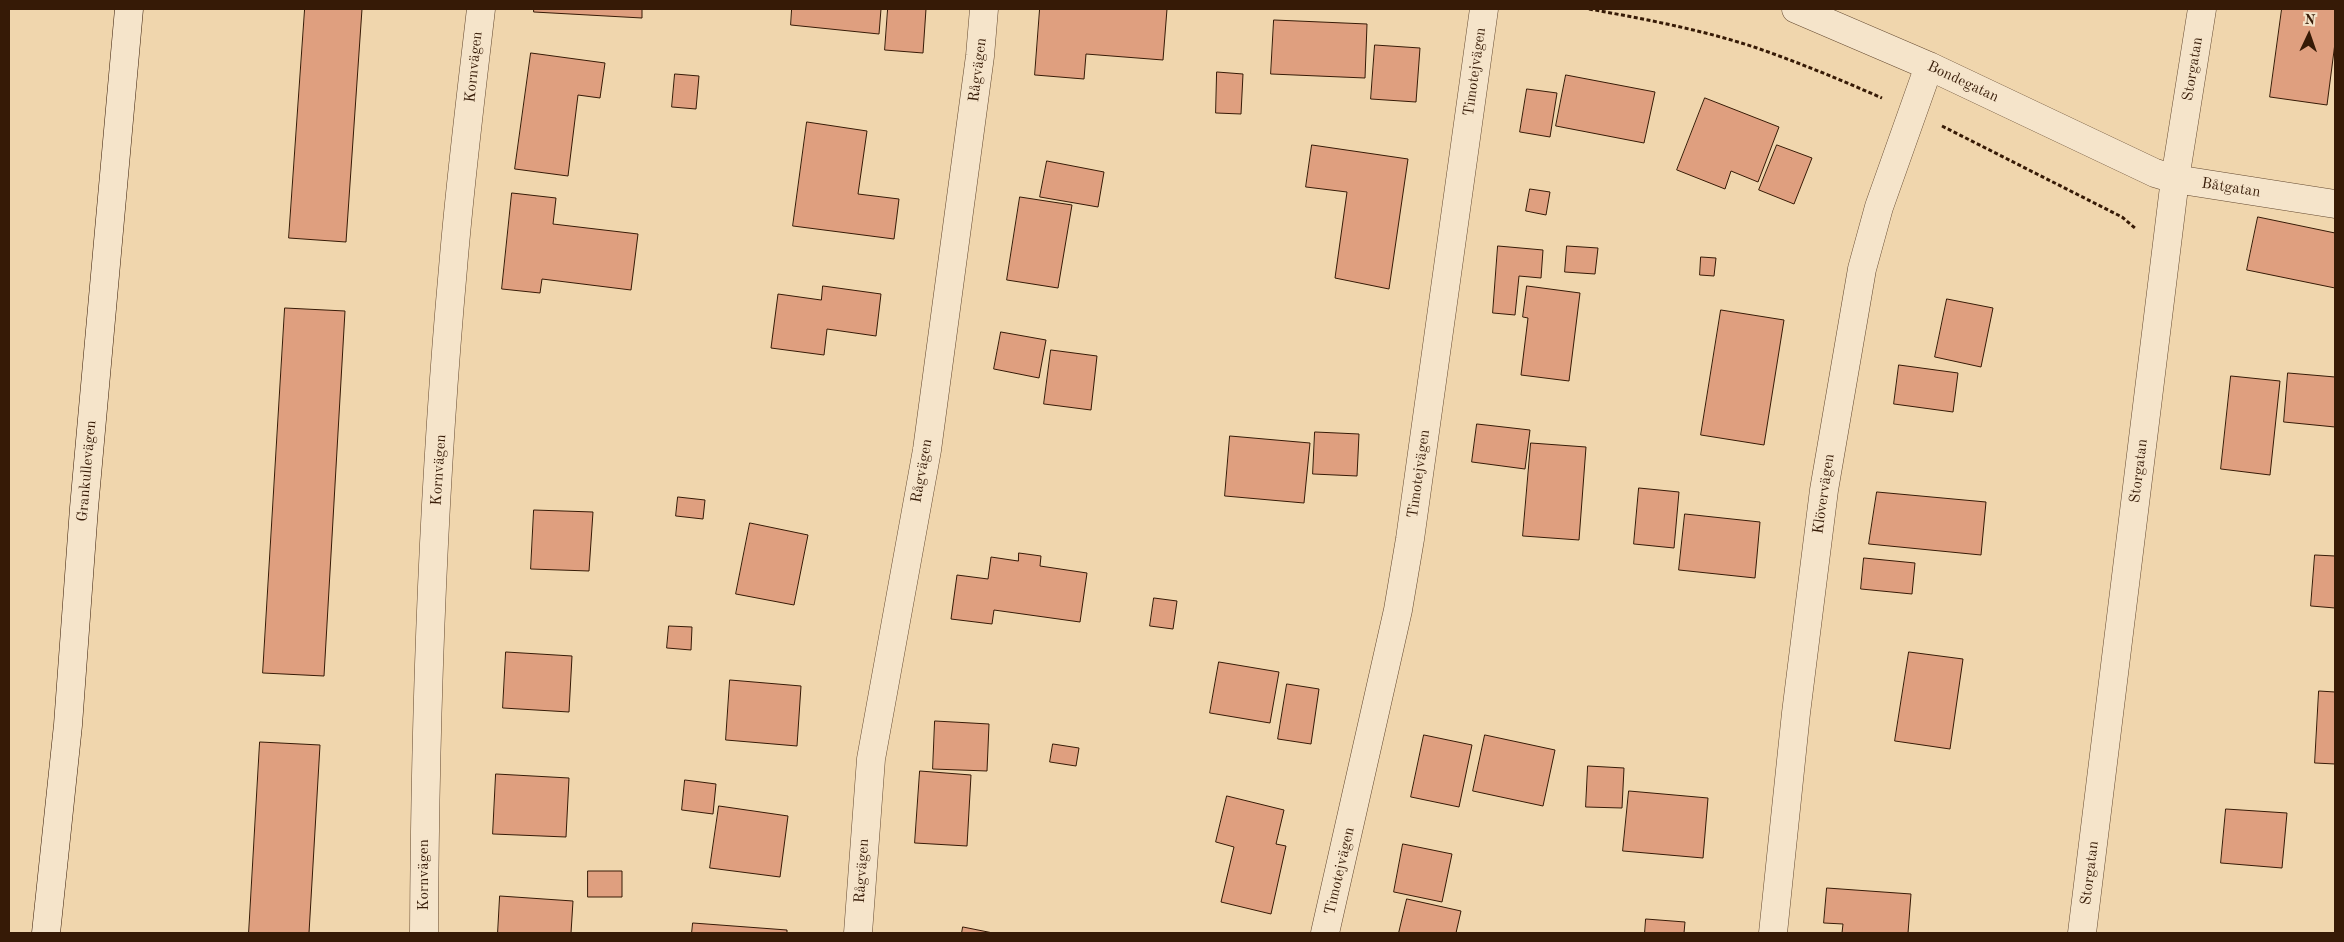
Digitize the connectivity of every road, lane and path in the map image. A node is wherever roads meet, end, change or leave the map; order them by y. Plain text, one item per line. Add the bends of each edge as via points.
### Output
1 (128, 9) edge
2 (480, 9) edge
3 (984, 9) edge
4 (1484, 9) edge
5 (1796, 9) edge
6 (2202, 9) edge
7 (1929, 66) junction
8 (2129, 160) joint
9 (2175, 179) junction
10 (2335, 204) edge
11 (46, 933) edge
12 (424, 933) edge
13 (858, 933) edge
14 (1326, 933) edge
15 (1773, 933) edge
16 (2082, 933) edge

1 - 11 street, Grankullevägen via 68,724
2 - 12 street, Kornvägen via 453,269 434,542 425,791
3 - 13 street, Rågvägen via 926,450 871,759
4 - 14 street, Timotejvägen via 1402,592
5 - 7 street, Bondegatan
6 - 9 street, Storgatan
7 - 8 street, Bondegatan
7 - 15 street, Klövervägen via 1879,207 1862,268 1824,490
8 - 9 street, Båtgatan
9 - 10 street, Båtgatan
9 - 16 street, Storgatan

